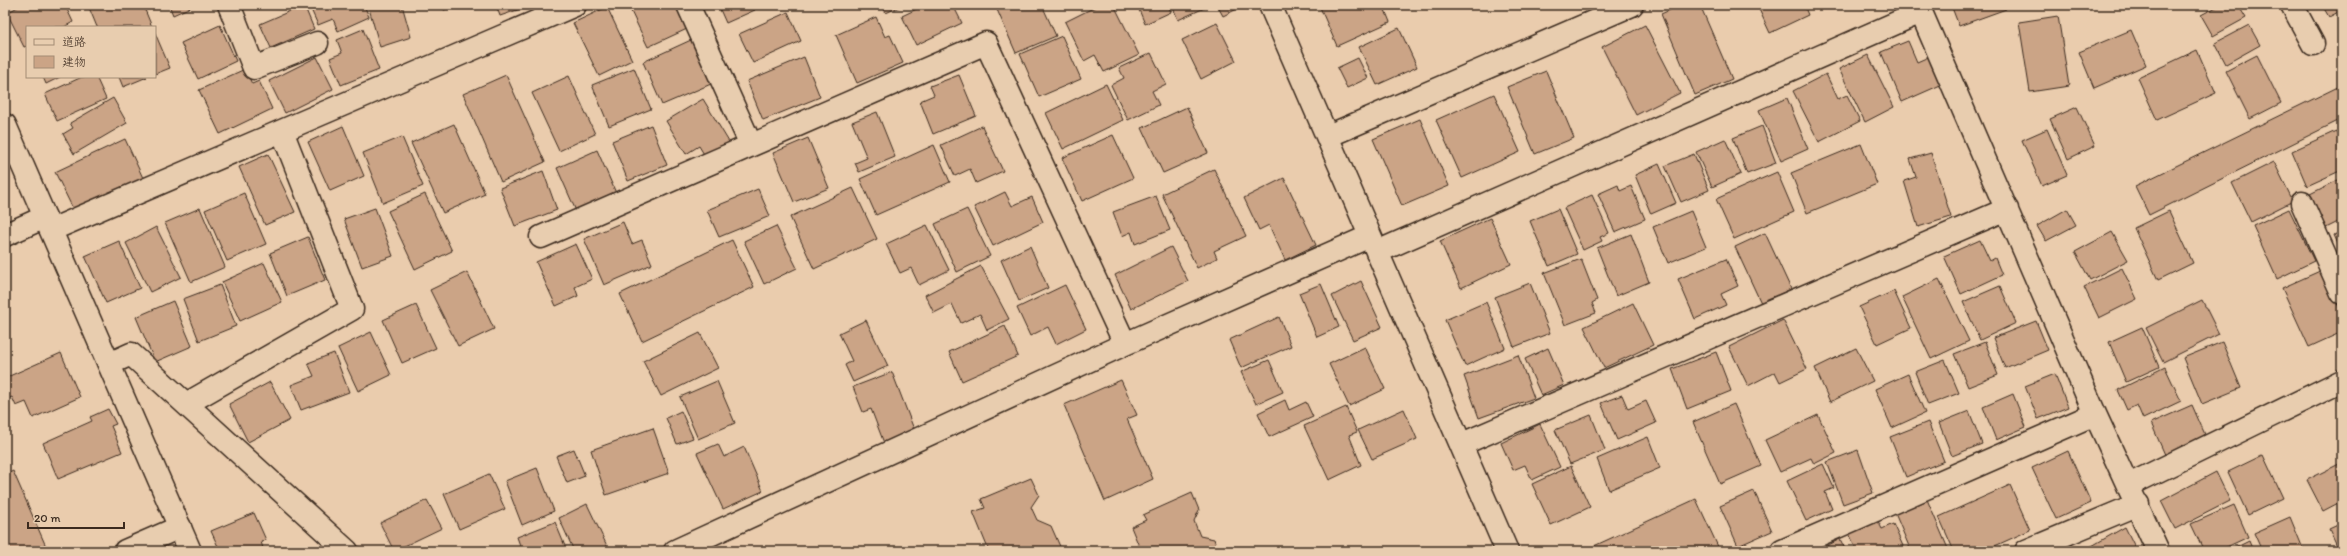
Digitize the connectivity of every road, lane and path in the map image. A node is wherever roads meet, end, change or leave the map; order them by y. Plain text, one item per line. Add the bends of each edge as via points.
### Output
1 (229, 5) edge
2 (575, 5) edge
3 (688, 5) edge
4 (1270, 5) edge
5 (1632, 5) edge
6 (2292, 5) edge
7 (1919, 8) edge
8 (317, 43) dead end
9 (2313, 44) dead end
10 (5, 125) edge
11 (282, 131) junction
12 (1328, 136) junction
13 (751, 145) junction
14 (2302, 203) dead end
15 (2007, 210) junction
16 (48, 224) junction
17 (5, 235) edge
18 (540, 237) dead end
19 (1373, 244) junction
20 (2342, 293) edge
21 (1125, 344) junction
22 (109, 364) junction
23 (2342, 381) edge
24 (186, 404) junction
25 (2095, 414) junction
26 (1462, 444) junction
27 (2133, 494) junction
28 (180, 527) junction
29 (125, 551) edge
30 (190, 551) edge
31 (347, 551) edge
32 (675, 551) edge
33 (1507, 551) edge
34 (1782, 551) edge
35 (2026, 551) edge
36 (2158, 551) edge

1 - 8 street via 254,68
2 - 11 street
3 - 13 street
4 - 12 street
5 - 12 street
6 - 9 street
7 - 15 street
7 - 19 street
10 - 16 street
11 - 16 street
11 - 24 street via 352,309
12 - 19 street
13 - 18 street
13 - 21 street via 986,43
14 - 20 street
15 - 25 street
15 - 26 street
16 - 17 street
16 - 22 street
19 - 21 street
19 - 26 street
21 - 32 street
22 - 24 street via 131,354
22 - 28 street
23 - 27 street
24 - 31 street
25 - 27 street
25 - 34 street
26 - 33 street
27 - 35 street
27 - 36 street
28 - 29 street
28 - 30 street

